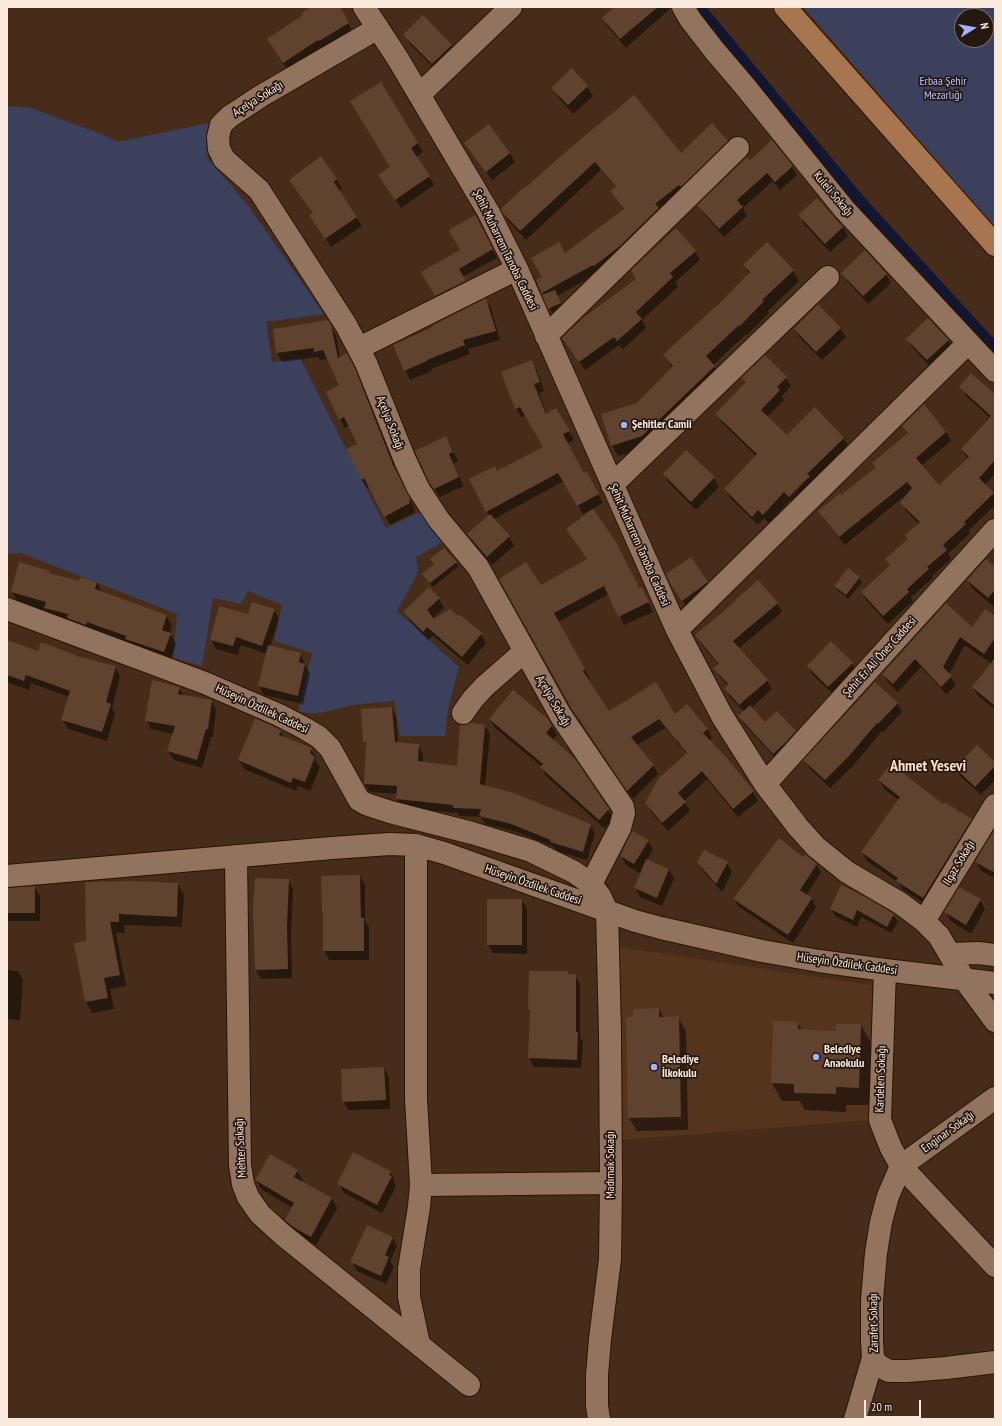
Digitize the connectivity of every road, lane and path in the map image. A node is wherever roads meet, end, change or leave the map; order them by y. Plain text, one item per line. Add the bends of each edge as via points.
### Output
1 (364, 7) edge
2 (511, 7) edge
3 (682, 7) edge
4 (785, 7) edge
5 (378, 28) junction
6 (419, 95) junction
7 (738, 148) dead end
8 (995, 244) edge
9 (517, 269) junction
10 (828, 277) dead end
11 (546, 336) junction
12 (359, 348) junction
13 (960, 351) dead end
14 (995, 371) edge
15 (612, 485) junction
16 (995, 530) edge
17 (7, 609) edge
18 (677, 630) junction
19 (525, 651) junction
20 (463, 713) dead end
21 (765, 784) junction
22 (995, 805) edge
23 (416, 845) junction
24 (236, 856) junction
25 (7, 876) edge
26 (591, 884) junction
27 (607, 911) junction
28 (924, 921) junction
29 (950, 954) junction
30 (995, 955) edge
31 (885, 970) junction
32 (964, 979) junction
33 (995, 983) edge
34 (995, 1021) edge
35 (995, 1098) edge
36 (902, 1166) junction
37 (611, 1184) junction
38 (421, 1185) junction
39 (995, 1266) edge
40 (418, 1344) junction
41 (873, 1358) junction
42 (995, 1362) edge
43 (469, 1385) dead end
44 (599, 1419) edge
45 (855, 1419) edge

1 - 5 street, Şehit Muharrem Tanoba Caddesi
2 - 6 street
3 - 14 street, Kuleli Sokağı via 844,209
4 - 8 main road
5 - 6 street, Şehit Muharrem Tanoba Caddesi
5 - 12 street, Açelya Sokağı via 229,117 221,125 218,137 219,149 224,159 259,190
6 - 9 street, Şehit Muharrem Tanoba Caddesi via 489,213
7 - 11 street
9 - 11 street, Şehit Muharrem Tanoba Caddesi
9 - 12 street
10 - 15 street
11 - 15 street, Şehit Muharrem Tanoba Caddesi
12 - 19 street, Açelya Sokağı via 418,488 439,520 478,567
13 - 18 street
15 - 18 street, Şehit Muharrem Tanoba Caddesi
16 - 21 street, Şehit Er Ali Öner Caddesi
17 - 26 street, Hüseyin Özdilek Caddesi via 205,682 304,728 319,737 330,748 359,800 366,804 506,842 574,872
18 - 21 street, Şehit Muharrem Tanoba Caddesi via 722,716
19 - 20 street via 485,686
19 - 26 street, Açelya Sokağı via 561,716 623,806 620,828
21 - 28 street, Şehit Muharrem Tanoba Caddesi via 798,827 832,861
22 - 28 street, Ilgaz Sokağı
23 - 24 street, Hüseyin Özdilek Caddesi via 390,844
23 - 27 street, Hüseyin Özdilek Caddesi
23 - 38 street via 416,1099
24 - 25 street, Hüseyin Özdilek Caddesi
24 - 40 street, Mehter Sokağı via 240,1165 248,1198 260,1214 277,1229
26 - 27 street, Hüseyin Özdilek Caddesi
27 - 31 street, Hüseyin Özdilek Caddesi via 661,928 742,947
27 - 37 street, Madımak Sokağı
28 - 29 street, Şehit Muharrem Tanoba Caddesi via 939,936
29 - 30 street
29 - 32 street, Şehit Muharrem Tanoba Caddesi
31 - 32 street, Hüseyin Özdilek Caddesi
31 - 36 street, Kardelen Sokağı via 880,1120 891,1148
32 - 33 street, Hüseyin Özdilek Caddesi
32 - 34 street, Şehit Muharrem Tanoba Caddesi
35 - 36 street, Enginar Sokağı
36 - 39 street, Kardelen Sokağı
36 - 41 street, Zarafet Sokağı via 888,1196 876,1253 872,1300
37 - 38 street
37 - 44 street, Madımak Sokağı via 610,1259 597,1375
38 - 40 street via 409,1268 409,1297
40 - 43 street, Mehter Sokağı
41 - 42 street, Zarafet Sokağı via 878,1365 889,1371
41 - 45 street

